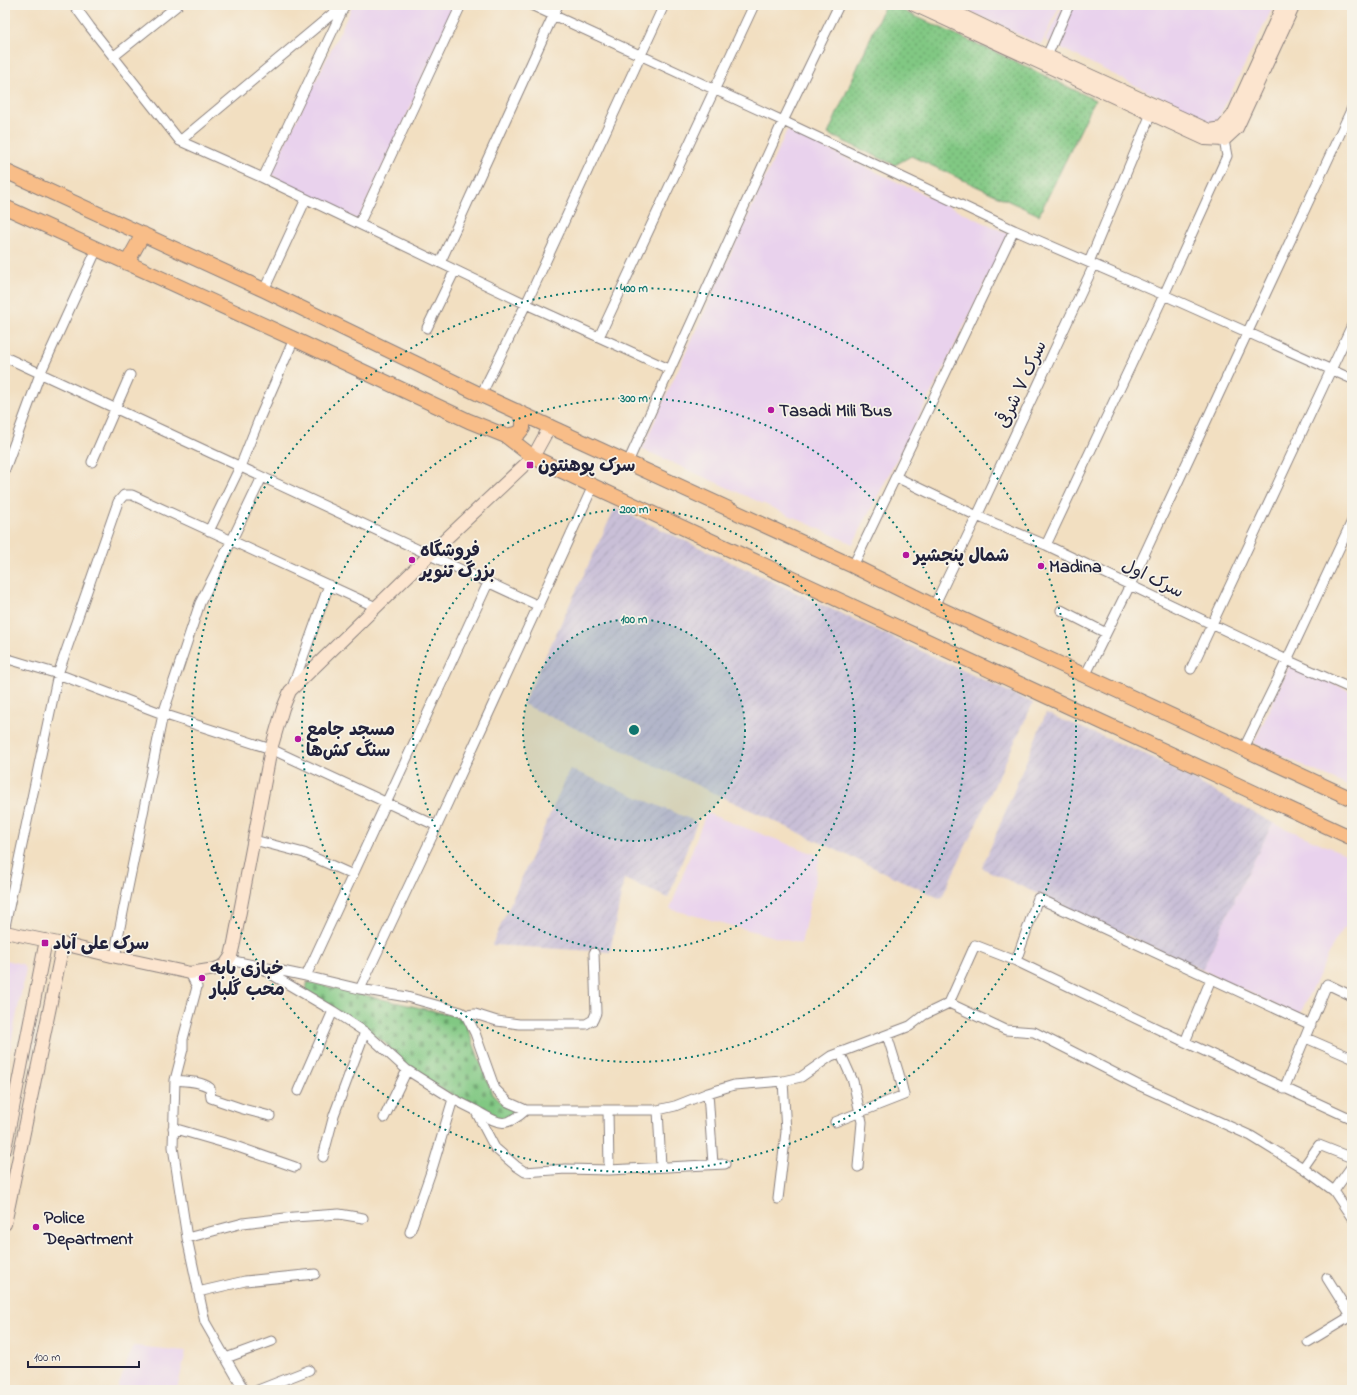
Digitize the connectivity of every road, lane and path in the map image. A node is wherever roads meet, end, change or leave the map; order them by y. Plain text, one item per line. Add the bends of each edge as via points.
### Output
1 (74, 5) edge
2 (178, 5) edge
3 (344, 5) edge
4 (461, 5) edge
5 (531, 5) edge
6 (558, 5) edge
7 (664, 5) edge
8 (754, 5) edge
9 (839, 5) edge
10 (914, 5) edge
11 (940, 5) edge
12 (1069, 5) edge
13 (1282, 5) edge
14 (1294, 5) edge
15 (553, 15) junction
16 (641, 56) junction
17 (1047, 56) junction
18 (113, 57) junction
19 (715, 90) junction
20 (1352, 108) edge
21 (1153, 110) junction
22 (783, 121) junction
23 (1223, 134) junction
24 (180, 141) junction
25 (5, 171) edge
26 (263, 178) junction
27 (306, 199) junction
28 (5, 207) edge
29 (359, 224) junction
30 (1014, 230) junction
31 (143, 234) junction
32 (97, 249) junction
33 (127, 263) junction
34 (440, 263) junction
35 (1092, 264) junction
36 (455, 270) junction
37 (264, 290) junction
38 (1164, 295) junction
39 (526, 304) junction
40 (1352, 325) edge
41 (426, 328) dead end
42 (1248, 332) junction
43 (599, 337) junction
44 (294, 339) junction
45 (5, 357) edge
46 (670, 369) junction
47 (1331, 370) junction
48 (40, 374) junction
49 (130, 376) dead end
50 (1352, 379) edge
51 (481, 395) junction
52 (116, 408) junction
53 (517, 411) junction
54 (550, 426) junction
55 (506, 436) junction
56 (532, 457) junction
57 (92, 462) dead end
58 (628, 462) junction
59 (240, 467) junction
60 (5, 469) edge
61 (262, 476) junction
62 (896, 477) junction
63 (593, 486) junction
64 (977, 516) junction
65 (1352, 521) edge
66 (209, 531) junction
67 (232, 540) junction
68 (1046, 545) junction
69 (430, 556) junction
70 (853, 566) junction
71 (488, 583) junction
72 (328, 585) junction
73 (1130, 585) junction
74 (539, 606) junction
75 (934, 606) junction
76 (376, 607) junction
77 (1061, 610) dead end
78 (1213, 625) junction
79 (1106, 632) junction
80 (5, 658) edge
81 (1287, 660) junction
82 (1192, 669) dead end
83 (58, 674) junction
84 (1084, 676) junction
85 (1352, 689) edge
86 (290, 691) junction
87 (163, 714) junction
88 (1244, 748) junction
89 (271, 749) junction
90 (1352, 799) edge
91 (385, 802) junction
92 (437, 826) junction
93 (1352, 838) edge
94 (254, 840) junction
95 (353, 875) junction
96 (5, 926) edge
97 (5, 932) edge
98 (46, 940) junction
99 (63, 944) junction
100 (594, 953) dead end
101 (116, 957) junction
102 (228, 960) junction
103 (1016, 961) junction
104 (258, 966) junction
105 (190, 973) junction
106 (306, 976) junction
107 (1211, 978) junction
108 (360, 989) junction
109 (1352, 996) edge
110 (949, 1003) junction
111 (333, 1011) junction
112 (471, 1015) junction
113 (1311, 1025) junction
114 (366, 1032) junction
115 (886, 1035) junction
116 (1306, 1038) junction
117 (1184, 1042) junction
118 (840, 1052) junction
119 (1352, 1058) edge
120 (407, 1070) junction
121 (175, 1080) junction
122 (783, 1081) junction
123 (1284, 1089) junction
124 (298, 1091) dead end
125 (708, 1093) junction
126 (453, 1099) junction
127 (475, 1110) junction
128 (526, 1110) junction
129 (608, 1110) junction
130 (658, 1110) junction
131 (860, 1112) junction
132 (270, 1116) dead end
133 (384, 1118) dead end
134 (1352, 1119) edge
135 (835, 1122) dead end
136 (173, 1128) junction
137 (5, 1149) edge
138 (323, 1157) dead end
139 (1352, 1158) edge
140 (713, 1164) junction
141 (725, 1164) dead end
142 (661, 1166) junction
143 (1352, 1166) edge
144 (295, 1167) dead end
145 (858, 1167) dead end
146 (1303, 1168) junction
147 (609, 1170) junction
148 (1334, 1191) junction
149 (778, 1199) dead end
150 (364, 1218) dead end
151 (1352, 1218) edge
152 (5, 1220) edge
153 (410, 1232) dead end
154 (187, 1238) junction
155 (315, 1274) dead end
156 (1327, 1278) dead end
157 (198, 1292) junction
158 (1351, 1317) edge
159 (272, 1341) dead end
160 (1308, 1342) dead end
161 (226, 1358) junction
162 (309, 1370) dead end
163 (244, 1390) edge
164 (258, 1390) edge

1 - 18 street
2 - 18 street
3 - 24 street
3 - 26 street
4 - 29 street
5 - 15 street
6 - 15 street
7 - 16 street
8 - 19 street
9 - 22 street
10 - 21 street
11 - 17 street
12 - 17 street
13 - 23 street
14 - 23 street via 1236,128
15 - 16 street
15 - 34 street
16 - 19 street
16 - 39 street
17 - 21 street
18 - 24 street
19 - 22 street
19 - 43 street
20 - 42 street
21 - 23 street
21 - 35 street, سرک ۷ شرقی
22 - 30 street
22 - 46 street
23 - 38 street via 1227,156
24 - 26 street
25 - 31 main road
26 - 27 street
27 - 29 street
27 - 37 street
28 - 32 main road
29 - 34 street
30 - 35 street
30 - 62 street
31 - 33 main road
31 - 37 main road
32 - 33 main road
32 - 48 street
33 - 44 main road
34 - 36 street
35 - 38 street
35 - 64 street, سرک ۷ شرقی
36 - 39 street
36 - 41 street
37 - 51 main road
38 - 42 street
38 - 68 street
39 - 43 street
39 - 51 street
40 - 47 street
42 - 47 street
42 - 73 street
43 - 46 street
44 - 55 main road
44 - 59 street
45 - 48 street
46 - 58 street
47 - 50 street
47 - 78 street
48 - 52 street
48 - 60 street
49 - 52 street
51 - 53 main road
52 - 57 street
52 - 59 street
53 - 54 main road
53 - 55 main road via 523,418 523,428 519,433
54 - 56 street
54 - 58 main road
55 - 56 main road
56 - 63 main road
56 - 69 street
58 - 70 main road
59 - 61 street
59 - 66 street
61 - 67 street
61 - 69 street
62 - 64 street, سرک‌ اول
62 - 70 street
63 - 74 street
63 - 93 main road
64 - 68 street, سرک‌ اول
64 - 75 street, سرک ۷ شرقی
65 - 81 street
66 - 67 street
66 - 83 street via 132,495 124,495 118,502
67 - 72 street
67 - 87 street via 200,602
68 - 73 street, سرک‌ اول
69 - 71 street
69 - 76 street
70 - 75 main road
71 - 74 street
71 - 91 street
72 - 76 street
72 - 86 street
73 - 78 street, سرک‌ اول
73 - 79 street
74 - 92 street
75 - 84 main road
76 - 86 street
77 - 79 street
78 - 81 street, سرک‌ اول
78 - 82 street
79 - 84 street
80 - 83 street
81 - 85 street, سرک‌ اول
81 - 88 street
83 - 87 street
83 - 96 street
84 - 88 main road
86 - 89 street via 282,708
87 - 89 street
87 - 101 street
88 - 90 main road
89 - 91 street
89 - 94 street
91 - 92 street
91 - 95 street
92 - 108 street
94 - 95 street via 304,853
94 - 102 street via 234,943
95 - 106 street
97 - 98 street
98 - 99 street
98 - 137 street
99 - 101 street
99 - 152 street
100 - 112 street via 596,1012 593,1020 586,1024 519,1024
101 - 105 street
102 - 104 street
102 - 105 street via 225,965 215,969
103 - 107 street via 1038,898
103 - 110 street via 975,945
103 - 117 street
104 - 106 street
104 - 111 street
105 - 121 street via 197,987
106 - 108 street
107 - 113 street
107 - 117 street
108 - 112 street via 407,997
109 - 113 street via 1327,984
110 - 115 street via 924,1015 910,1026
110 - 146 street via 1006,1030 1034,1032 1136,1084 1251,1136
111 - 114 street
111 - 124 street
112 - 128 street via 495,1089 508,1102
113 - 116 street
114 - 120 street
114 - 138 street via 334,1115
115 - 118 street
115 - 131 street via 904,1095
116 - 119 street
116 - 123 street
117 - 123 street
118 - 122 street via 801,1077
118 - 131 street via 853,1081
120 - 126 street
120 - 133 street
121 - 132 street via 206,1085 210,1088 211,1098
121 - 136 street
122 - 125 street via 734,1085
122 - 149 street via 786,1132
123 - 134 street
125 - 130 street
125 - 140 street
126 - 127 street
126 - 153 street
127 - 128 street via 494,1121 506,1123 516,1119
127 - 147 street via 495,1148 525,1172 566,1169
128 - 129 street
129 - 130 street
129 - 147 street
130 - 142 street
131 - 135 street
131 - 145 street via 862,1122
136 - 144 street
136 - 154 street via 173,1147
139 - 146 street via 1319,1145
140 - 141 street
140 - 142 street
142 - 147 street
143 - 148 street
146 - 148 street
148 - 151 street
150 - 154 street via 339,1214 294,1217 243,1223
154 - 157 street
155 - 157 street via 245,1281
156 - 158 street
157 - 161 street via 206,1322
158 - 160 street
159 - 161 street
161 - 163 street
162 - 164 street

